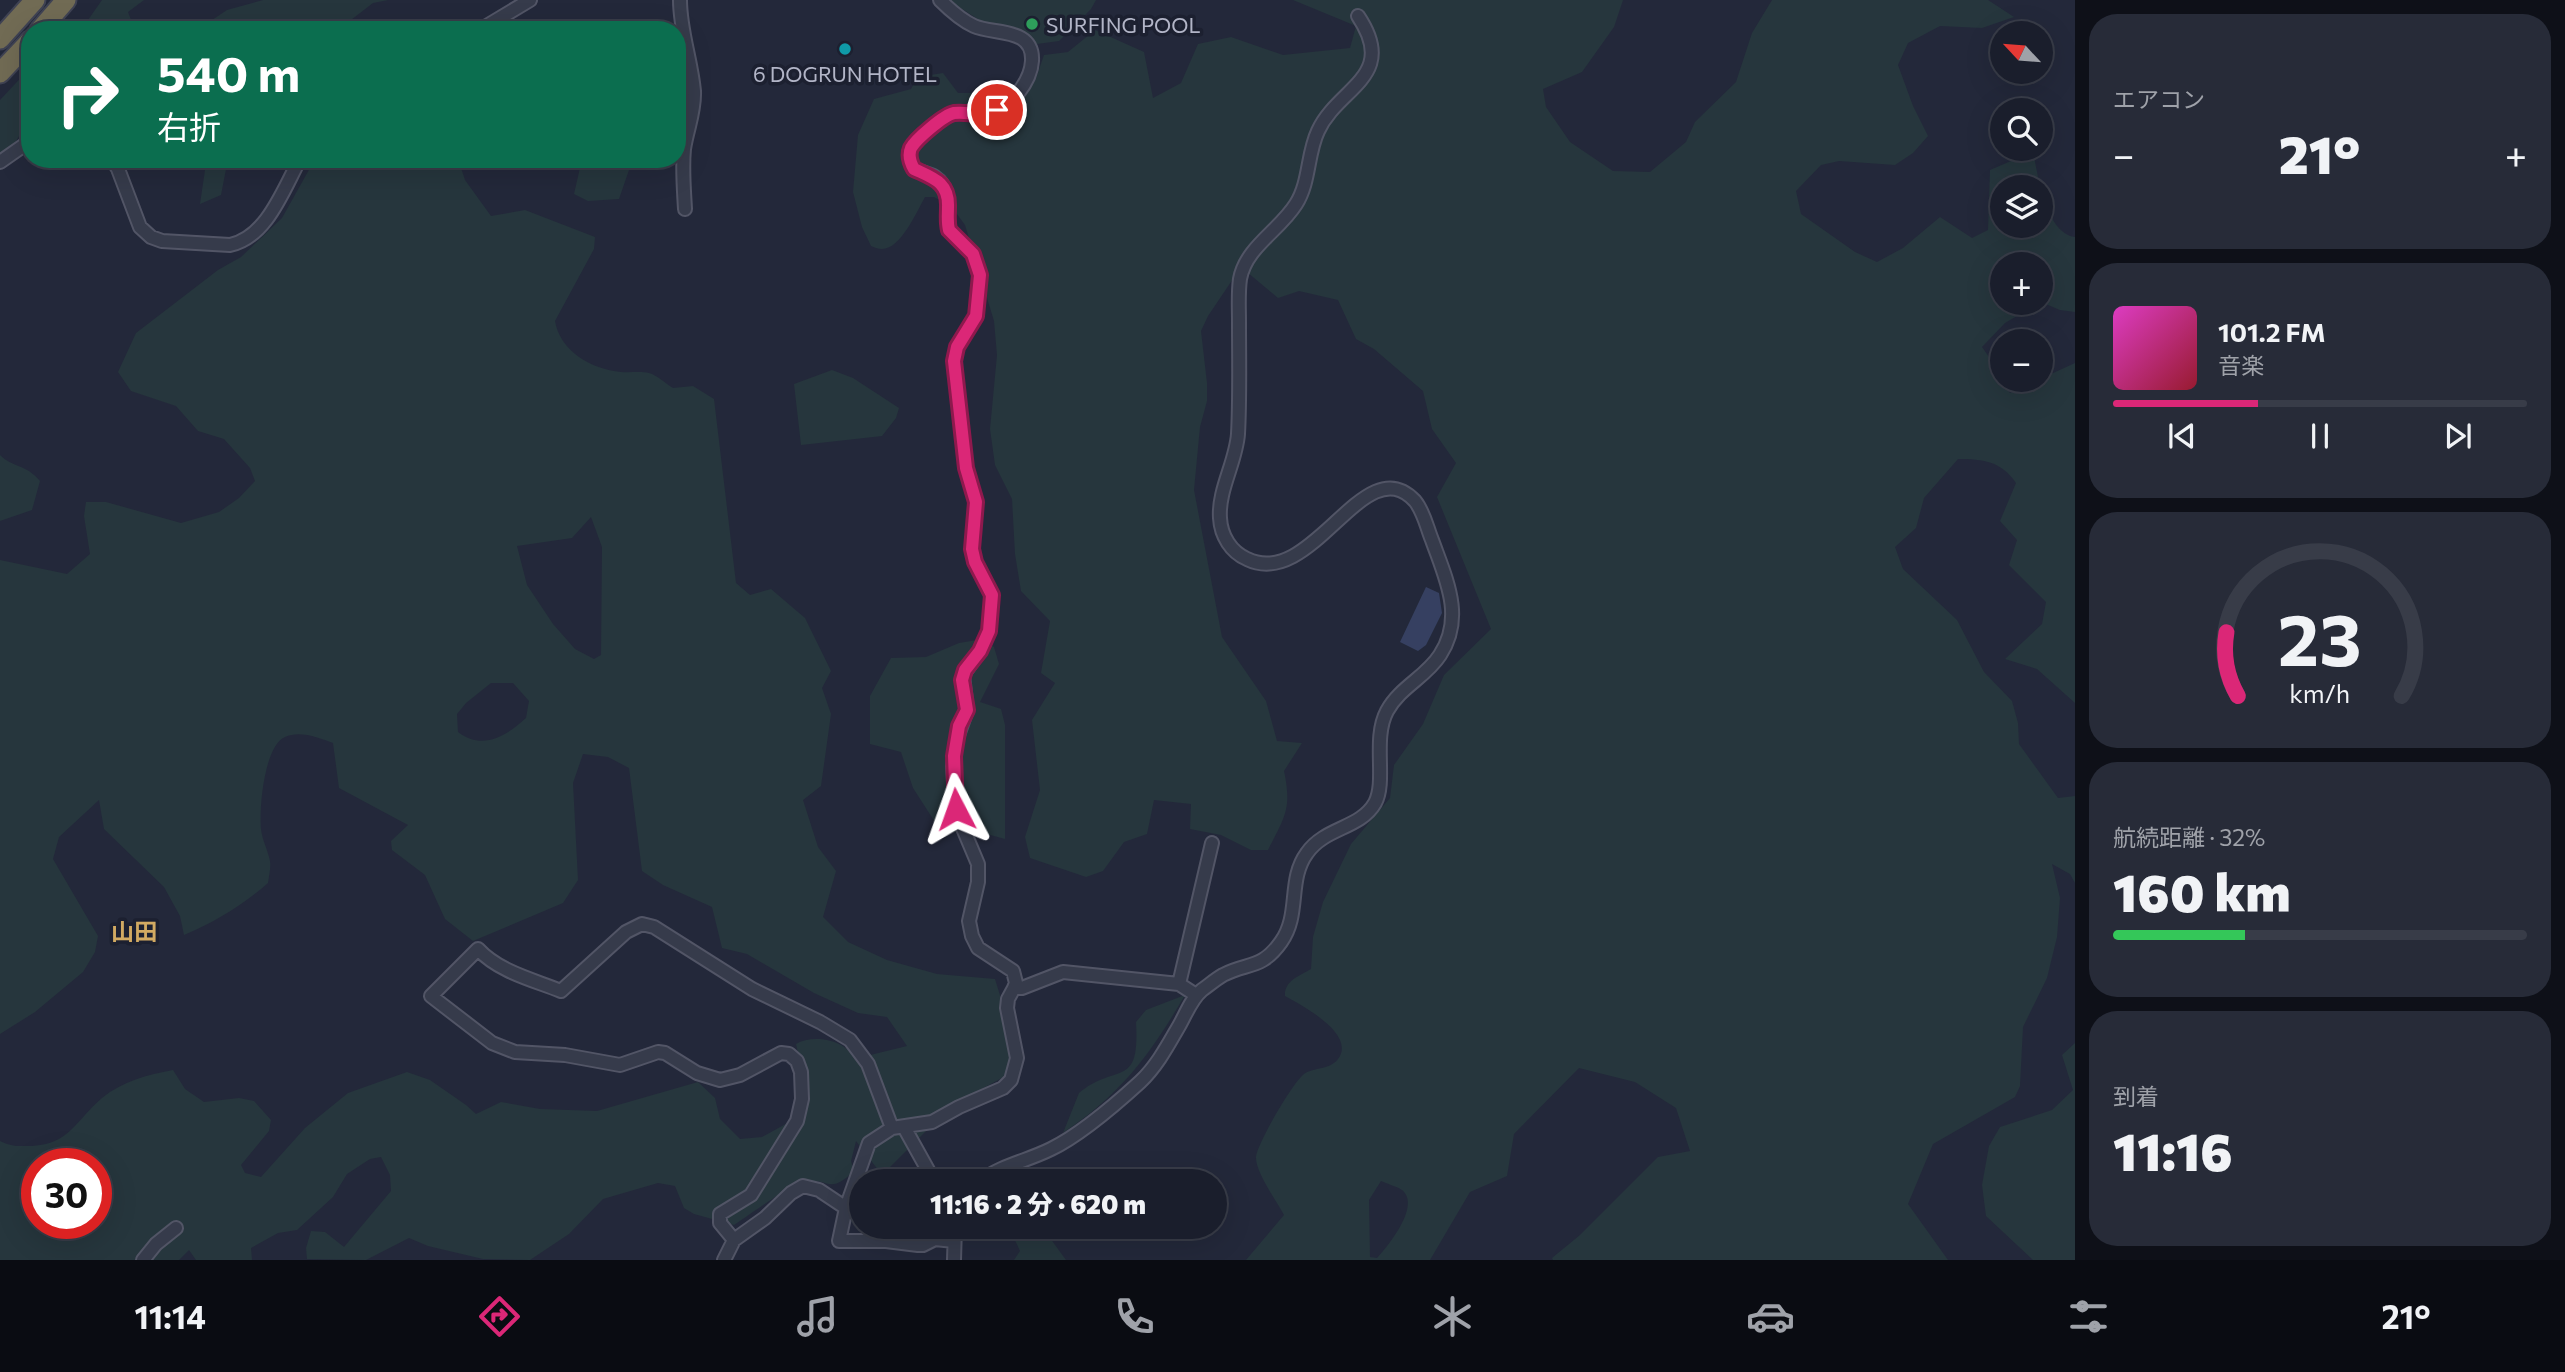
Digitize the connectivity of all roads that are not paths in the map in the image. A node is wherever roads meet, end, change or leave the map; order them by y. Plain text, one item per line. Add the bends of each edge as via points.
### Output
1 (36, 0) edge
2 (66, 0) edge
3 (530, 0) edge
4 (680, 0) edge
5 (940, 0) edge
6 (1358, 16) dead end
7 (48, 21) edge
8 (495, 21) edge
9 (680, 21) edge
10 (0, 39) edge
11 (686, 44) edge
12 (21, 51) edge
13 (0, 73) edge
14 (686, 142) edge
15 (21, 147) edge
16 (0, 162) edge
17 (117, 168) edge
18 (295, 168) edge
19 (684, 168) edge
20 (685, 209) dead end
21 (1212, 843) dead end
22 (1179, 984) junction
23 (1014, 988) junction
24 (1196, 995) junction
25 (898, 1127) junction
26 (926, 1169) edge
27 (999, 1169) edge
28 (846, 1208) junction
29 (176, 1228) dead end
30 (734, 1240) junction
31 (954, 1241) joint
32 (143, 1260) edge
33 (724, 1260) edge
34 (954, 1260) edge

1 - 10 highway
2 - 7 highway
3 - 8 street
4 - 9 street
5 - 23 street via 972,25 1022,38 1032,61 1025,83 1003,106 993,113 947,115 915,143 909,157 914,169 937,179 944,188 949,230 973,254 980,275 976,316 954,361 966,468 976,502 972,549 991,589 991,618 984,644 963,675 967,710 956,741 954,788 959,820 978,864 969,921 972,936 978,948 1013,971
6 - 24 street via 1370,39 1369,65 1354,90 1330,111 1313,143 1299,199 1253,252 1240,277 1238,436 1220,518 1226,540 1237,554 1273,564 1297,555 1372,492 1392,489 1406,494 1422,511 1451,593 1452,628 1439,658 1387,711 1380,736 1379,794 1373,807 1307,851 1296,876 1293,920 1279,945 1259,963 1223,975
11 - 14 street via 694,93
12 - 13 highway
15 - 16 street
17 - 18 street via 140,227 151,237 230,245 258,231
19 - 20 street
21 - 22 street
22 - 23 street via 1063,972
22 - 24 street
23 - 25 street via 1007,1008 1017,1058 1011,1080 932,1122
24 - 27 street via 1157,1063 1142,1080 1069,1139
25 - 26 street
25 - 28 street via 869,1143
25 - 30 street via 869,1064 850,1040 751,989 654,927 642,924 626,932 561,991 501,967 478,949 431,996 492,1043 515,1052 620,1065 665,1052 697,1073 720,1080 740,1075 775,1055 789,1054 801,1072 797,1121 751,1195 720,1214 720,1223
28 - 30 street via 819,1190 803,1186
28 - 31 street via 839,1241 923,1245 935,1239
29 - 32 street
30 - 33 street
31 - 34 street

